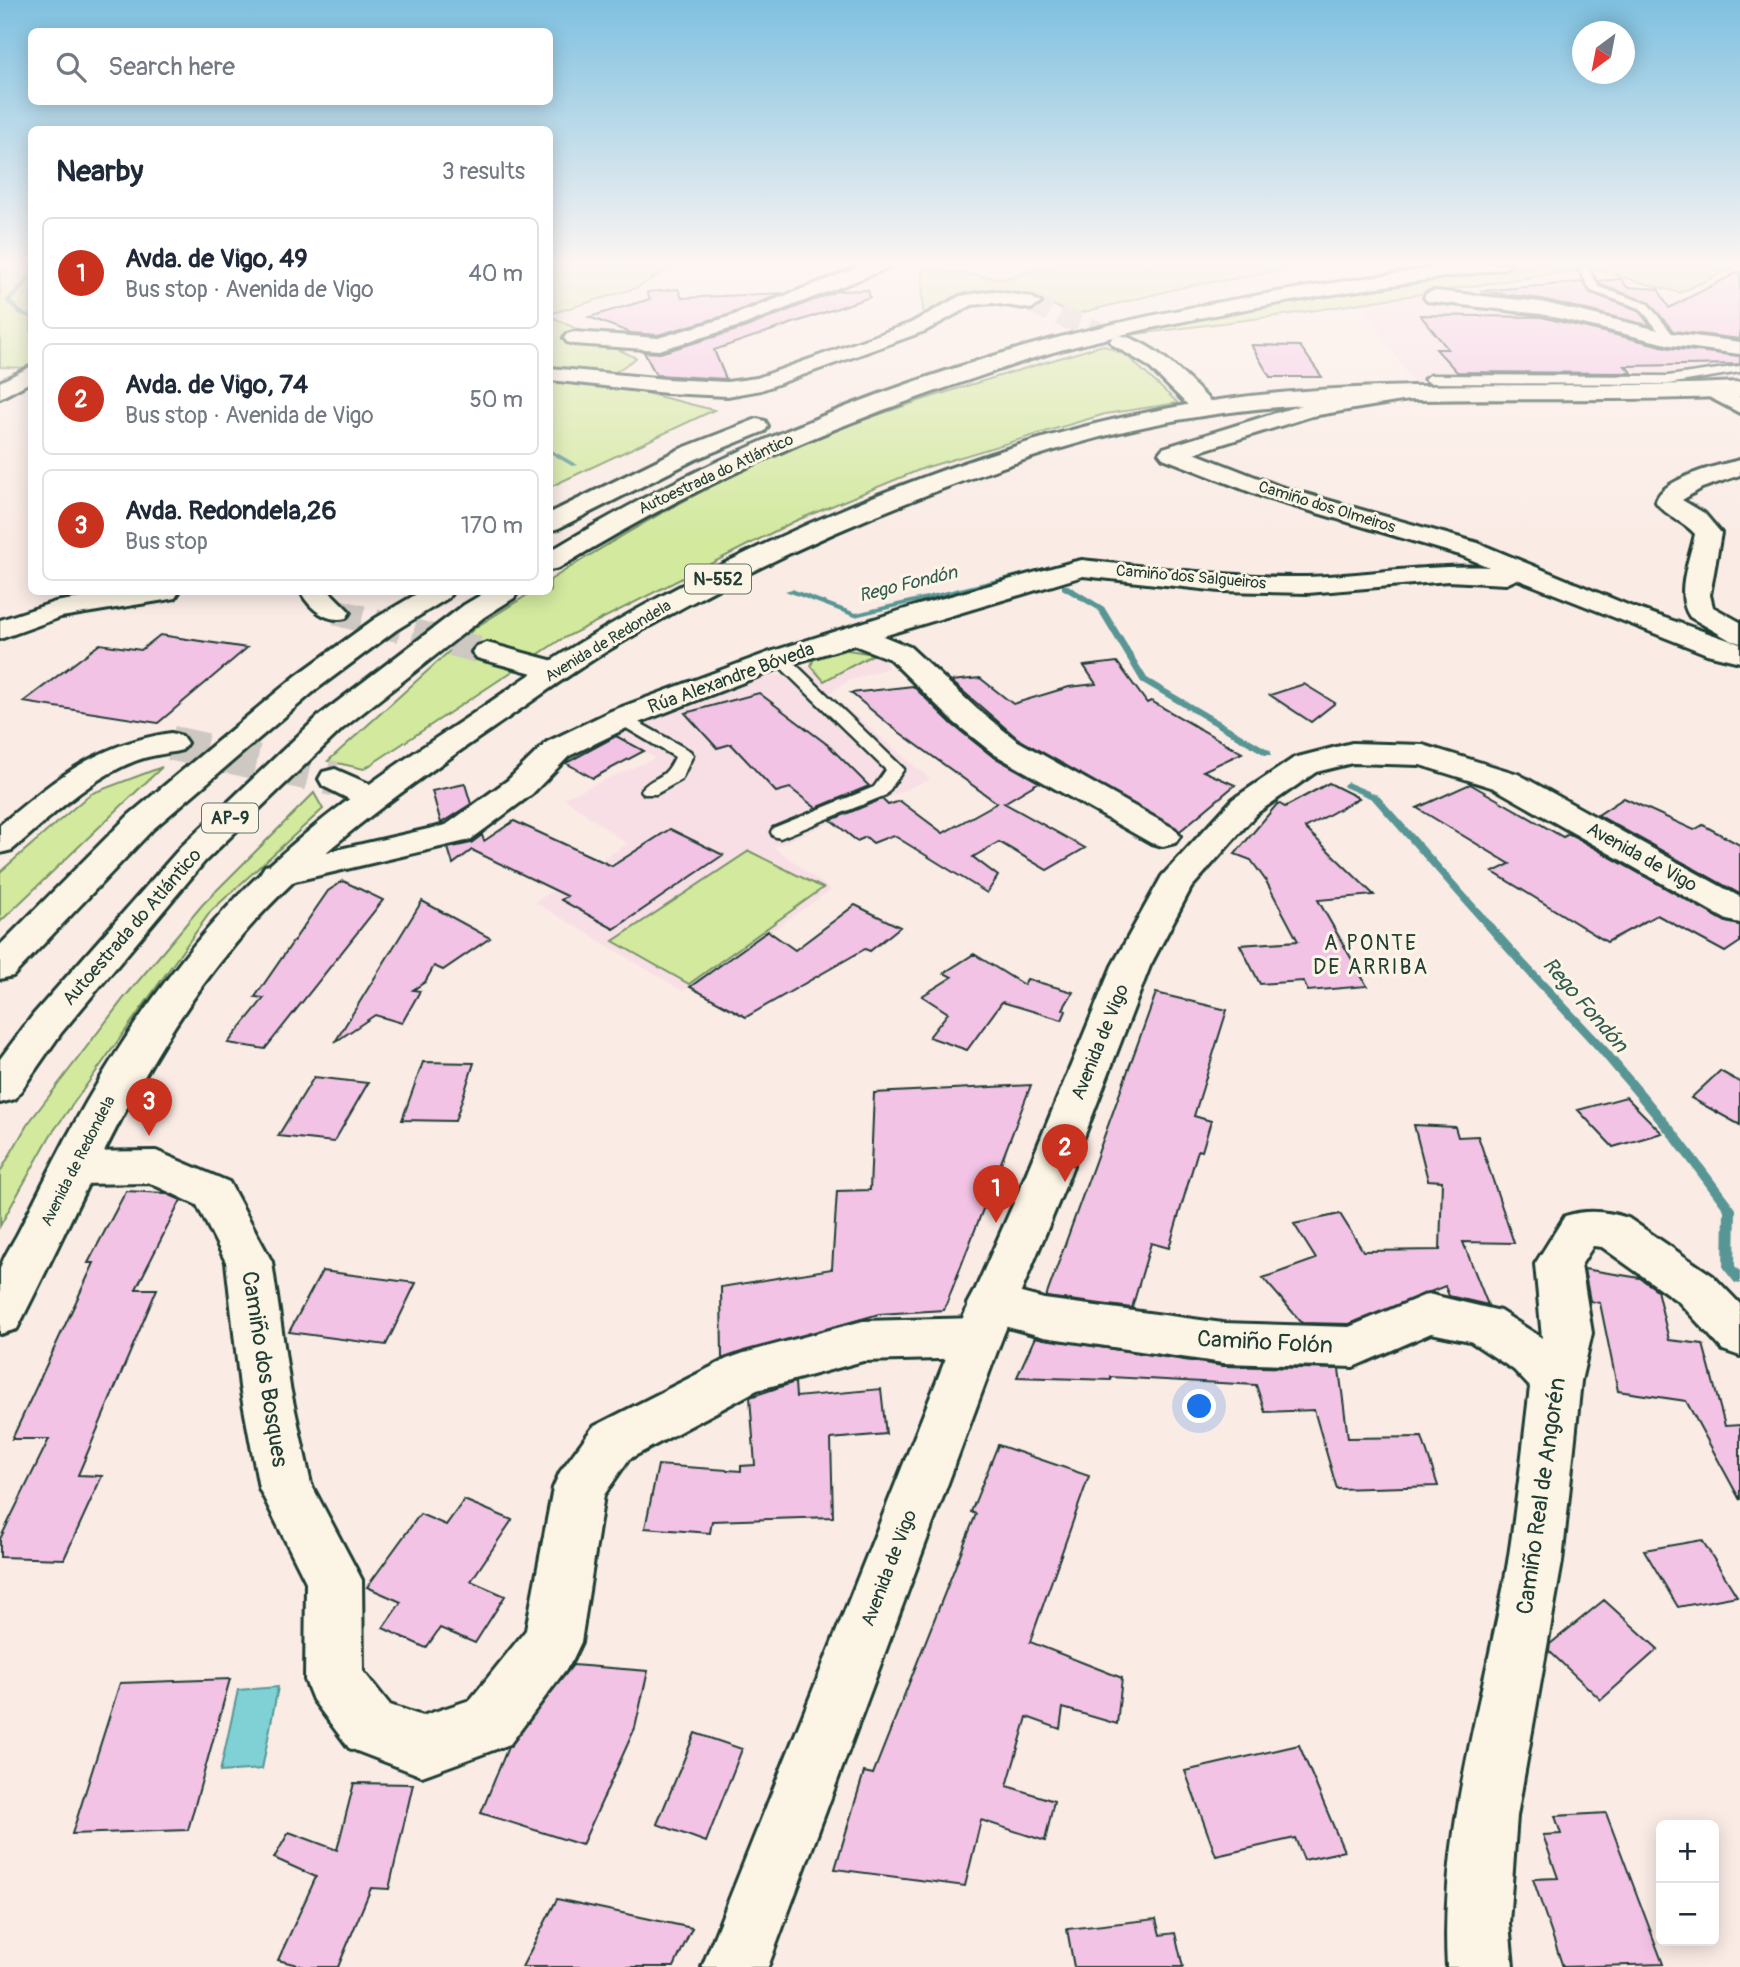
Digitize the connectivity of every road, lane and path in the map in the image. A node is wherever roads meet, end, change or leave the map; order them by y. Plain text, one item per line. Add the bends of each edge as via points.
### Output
1 (834, 356) edge
2 (954, 356) edge
3 (1023, 356) edge
4 (1150, 356) tunnel mouth
5 (1740, 369) edge
6 (903, 373) dead end
7 (28, 374) edge
8 (553, 374) edge
9 (1421, 386) junction
10 (0, 391) edge
11 (1732, 395) edge
12 (1204, 408) junction
13 (778, 418) dead end
14 (1740, 467) edge
15 (553, 522) edge
16 (553, 560) edge
17 (1536, 577) junction
18 (147, 595) edge
19 (317, 595) edge
20 (433, 595) edge
21 (499, 595) edge
22 (336, 612) tunnel mouth
23 (0, 630) edge
24 (856, 635) junction
25 (1732, 645) edge
26 (487, 652) tunnel mouth
27 (780, 658) junction
28 (555, 670) junction
29 (622, 718) junction
30 (171, 743) tunnel mouth
31 (335, 779) tunnel mouth
32 (650, 790) dead end
33 (371, 797) junction
34 (780, 832) dead end
35 (1163, 836) dead end
36 (0, 843) edge
37 (278, 874) junction
38 (1740, 912) edge
39 (0, 967) edge
40 (0, 1089) edge
41 (74, 1168) junction
42 (0, 1315) edge
43 (985, 1321) junction
44 (1740, 1336) edge
45 (1556, 1381) junction
46 (734, 1967) edge
47 (1480, 1967) edge

1 - 8 main road via 761,384 727,389
2 - 6 main road
3 - 16 main road, Autoestrada do Atlántico via 898,395 759,451 602,529
4 - 12 main road
5 - 9 lane via 1668,380
7 - 10 main road
9 - 11 main road, Avenida de Redondela / N-552
9 - 12 main road, Avenida de Redondela / N-552
9 - 17 main road, Camiño dos Olmeiros via 1308,410 1171,453 1272,492 1469,549
12 - 28 main road, Avenida de Redondela / N-552 via 1131,421 917,490 757,559 661,607
13 - 15 main road, Autoestrada do Atlántico via 688,454
14 - 25 main road via 1704,478 1668,498 1708,533 1696,595 1700,611
17 - 24 main road, Camiño dos Salgueiros via 1448,573 1308,585 1220,583 1082,568
17 - 25 main road, Camiño dos Olmeiros
18 - 23 main road via 55,610
19 - 22 main road
20 - 39 main road, AP-9 via 307,682 141,822
21 - 40 main road, Autoestrada do Atlántico / AP-9 via 331,722 193,854 47,1024
24 - 27 main road, Rúa Alexandre Bóveda
24 - 35 main road via 900,653 1005,747
26 - 28 main road
27 - 29 main road, Rúa Alexandre Bóveda
27 - 34 lane via 895,769 880,791
28 - 33 main road, Avenida de Redondela / N-552
29 - 32 lane via 684,755 675,776
29 - 37 main road, Rúa Alexandre Bóveda via 558,749 520,787 458,832
30 - 36 main road via 145,744 88,770
31 - 33 main road
33 - 37 main road, Avenida de Redondela / N-552
37 - 41 main road, Avenida de Redondela / N-552 via 194,971 112,1093
38 - 43 main road, Avenida de Vigo via 1506,781 1423,755 1352,753 1305,765 1245,806 1175,884 1131,966
41 - 42 main road, Avenida de Redondela / N-552
41 - 43 main road, Camiño dos Bosques via 156,1167 213,1194 249,1262 265,1387 285,1488 334,1580 334,1680 370,1727 422,1746 489,1723 552,1642 579,1488 611,1443 744,1373 863,1341
43 - 45 main road, Camiño Folón via 1044,1318 1223,1343 1353,1347 1428,1313 1483,1325 1531,1356
43 - 46 main road, Avenida de Vigo
44 - 45 main road, Camiño Real de Angorén via 1696,1289 1612,1230 1581,1228 1558,1264 1568,1333
45 - 47 main road, Camiño Real de Angorén via 1535,1562 1486,1816 1477,1923

